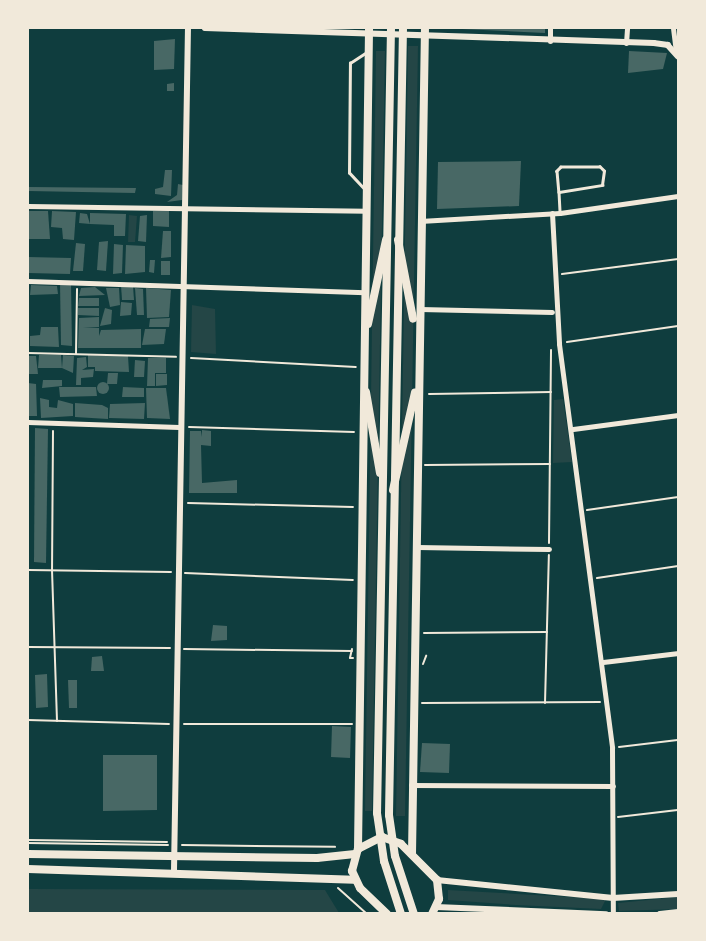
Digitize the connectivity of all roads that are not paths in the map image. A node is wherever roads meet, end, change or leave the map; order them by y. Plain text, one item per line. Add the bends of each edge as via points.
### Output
1 (188, 28) edge
2 (205, 28) edge
3 (550, 28) edge
4 (627, 28) edge
5 (673, 28) edge
6 (369, 30) edge
7 (391, 30) edge
8 (403, 31) edge
9 (425, 31) edge
10 (550, 41) junction
11 (626, 43) junction
12 (369, 51) junction
13 (677, 54) edge
14 (367, 191) junction
15 (559, 192) junction
16 (678, 196) edge
17 (28, 206) edge
18 (184, 210) junction
19 (366, 212) junction
20 (560, 212) junction
21 (552, 213) junction
22 (419, 221) junction
23 (386, 240) junction
24 (398, 240) junction
25 (28, 281) edge
26 (183, 286) junction
27 (365, 292) junction
28 (417, 308) junction
29 (552, 312) dead end
30 (364, 342) junction
31 (418, 353) junction
32 (363, 378) junction
33 (418, 378) junction
34 (678, 414) edge
35 (28, 422) edge
36 (179, 427) junction
37 (573, 429) junction
38 (380, 473) junction
39 (393, 490) junction
40 (417, 547) junction
41 (549, 549) road end
42 (678, 653) edge
43 (603, 662) junction
44 (411, 785) junction
45 (613, 786) junction
46 (357, 852) junction
47 (28, 854) edge
48 (412, 854) junction
49 (174, 858) junction
50 (28, 869) edge
51 (174, 871) junction
52 (354, 880) junction
53 (436, 880) junction
54 (678, 894) edge
55 (613, 898) junction
56 (434, 910) edge
57 (495, 911) edge
58 (678, 912) edge
59 (387, 914) edge
60 (401, 914) edge
61 (414, 914) edge
62 (606, 914) edge
63 (613, 914) edge
64 (660, 914) edge

1 - 18 street
2 - 6 street
3 - 10 street
4 - 11 street
5 - 13 street
6 - 7 street
6 - 12 main road
7 - 8 street
7 - 23 main road
8 - 9 street
8 - 24 main road
9 - 10 street
9 - 22 main road
10 - 11 street
11 - 13 street via 662,44
12 - 14 main road
12 - 14 lane via 350,63 349,173
14 - 19 main road
15 - 15 lane via 560,168 600,167 604,171 602,185
15 - 20 lane
16 - 20 street
17 - 18 street
18 - 19 street
18 - 26 street
19 - 27 main road
20 - 21 street
21 - 22 street
21 - 37 street via 560,344
22 - 28 main road
23 - 30 main road
23 - 38 main road
24 - 31 main road
24 - 39 main road
25 - 26 street
26 - 27 street
26 - 36 street
27 - 30 main road
28 - 29 street
28 - 31 main road
30 - 32 main road
31 - 33 main road
32 - 38 main road
32 - 46 main road
33 - 39 main road
33 - 40 main road
34 - 37 street
35 - 36 street
36 - 49 street
37 - 43 street
38 - 60 main road via 377,813 380,847
39 - 61 main road via 389,815 395,856
40 - 41 street
40 - 44 main road
42 - 43 street
43 - 45 street
44 - 45 street
44 - 48 main road
45 - 55 street
46 - 48 main road via 382,837 395,840
46 - 49 main road
46 - 52 main road
47 - 49 main road
48 - 53 main road
49 - 51 street
50 - 51 main road
51 - 52 main road via 333,876
52 - 59 main road
53 - 55 street
53 - 56 main road
54 - 55 street
55 - 63 street
56 - 57 street
57 - 62 street
58 - 64 street

